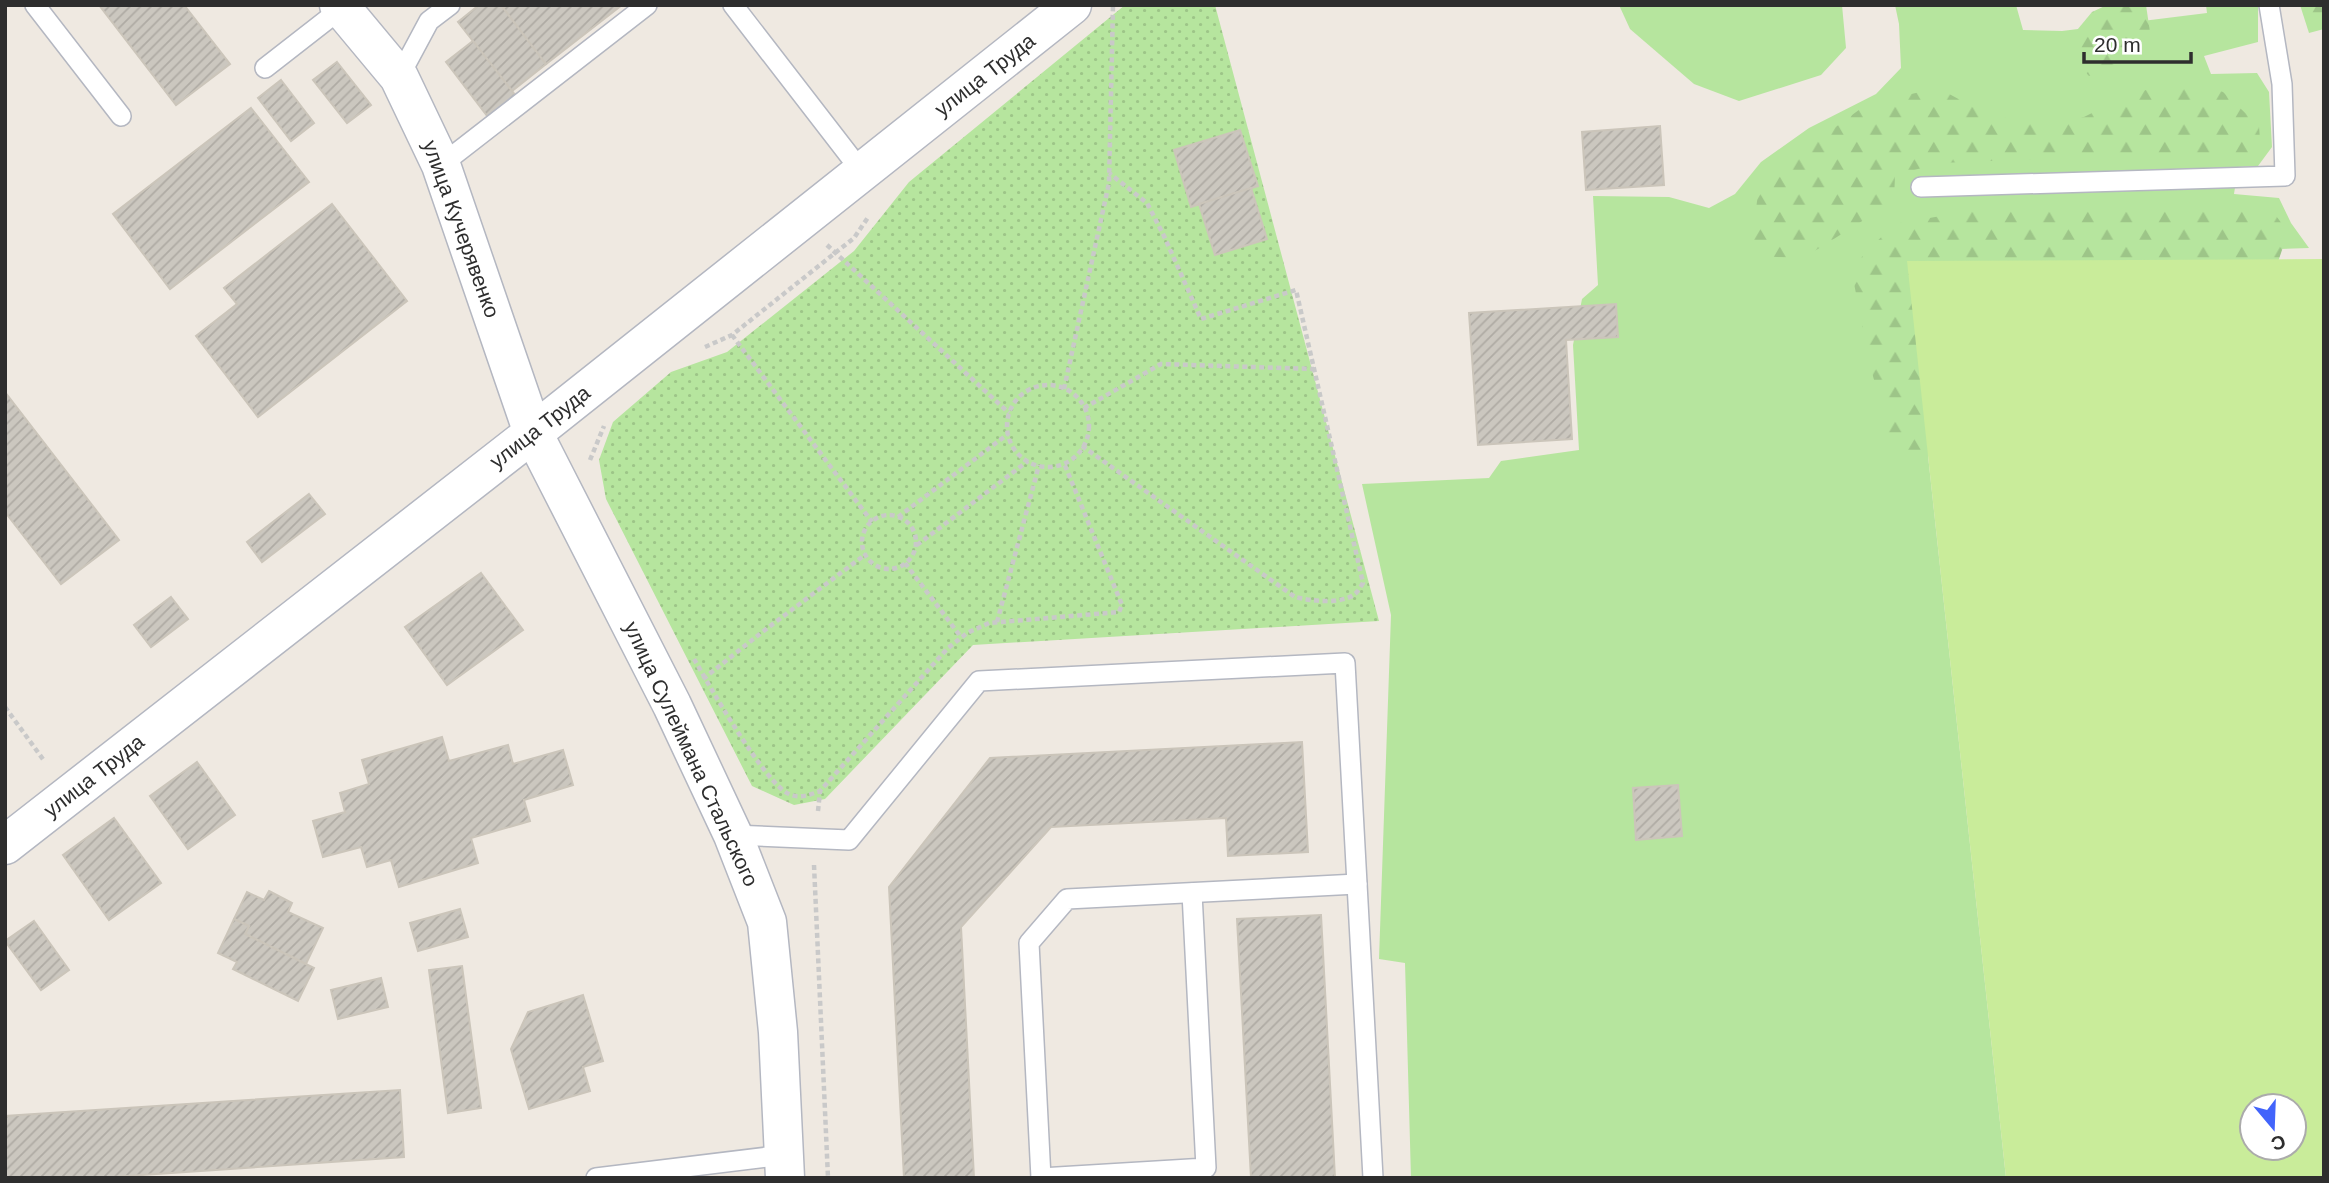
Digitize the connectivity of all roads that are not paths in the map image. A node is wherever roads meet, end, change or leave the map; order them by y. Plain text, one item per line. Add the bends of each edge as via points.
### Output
1 (35, 5) edge
2 (450, 5) edge
3 (647, 5) edge
4 (733, 5) edge
5 (1072, 5) edge
6 (2269, 5) edge
7 (341, 7) edge
8 (265, 68) dead end
9 (399, 77) junction
10 (121, 117) dead end
11 (441, 165) junction
12 (862, 172) junction
13 (1921, 187) dead end
14 (533, 433) junction
15 (733, 835) junction
16 (5, 845) edge
17 (1357, 884) junction
18 (1192, 893) junction
19 (785, 1166) edge
20 (596, 1178) edge
21 (1041, 1178) edge
22 (1373, 1178) edge

1 - 10 lane
2 - 9 lane via 429,21
3 - 11 lane
4 - 12 lane
5 - 12 main road, улица Труда
6 - 13 lane via 2282,84 2285,176
7 - 8 lane
7 - 9 main road, улица Кучерявенко
9 - 11 main road, улица Кучерявенко
11 - 14 main road, улица Кучерявенко
12 - 14 main road, улица Труда
14 - 15 main road, улица Сулеймана Стальского
14 - 16 main road, улица Труда
15 - 17 lane via 849,840 979,681 1345,663
15 - 19 main road, улица Сулеймана Стальского via 767,922
17 - 18 lane
17 - 22 lane
18 - 21 lane via 1067,899 1029,943
18 - 21 lane via 1206,1168
19 - 20 lane

